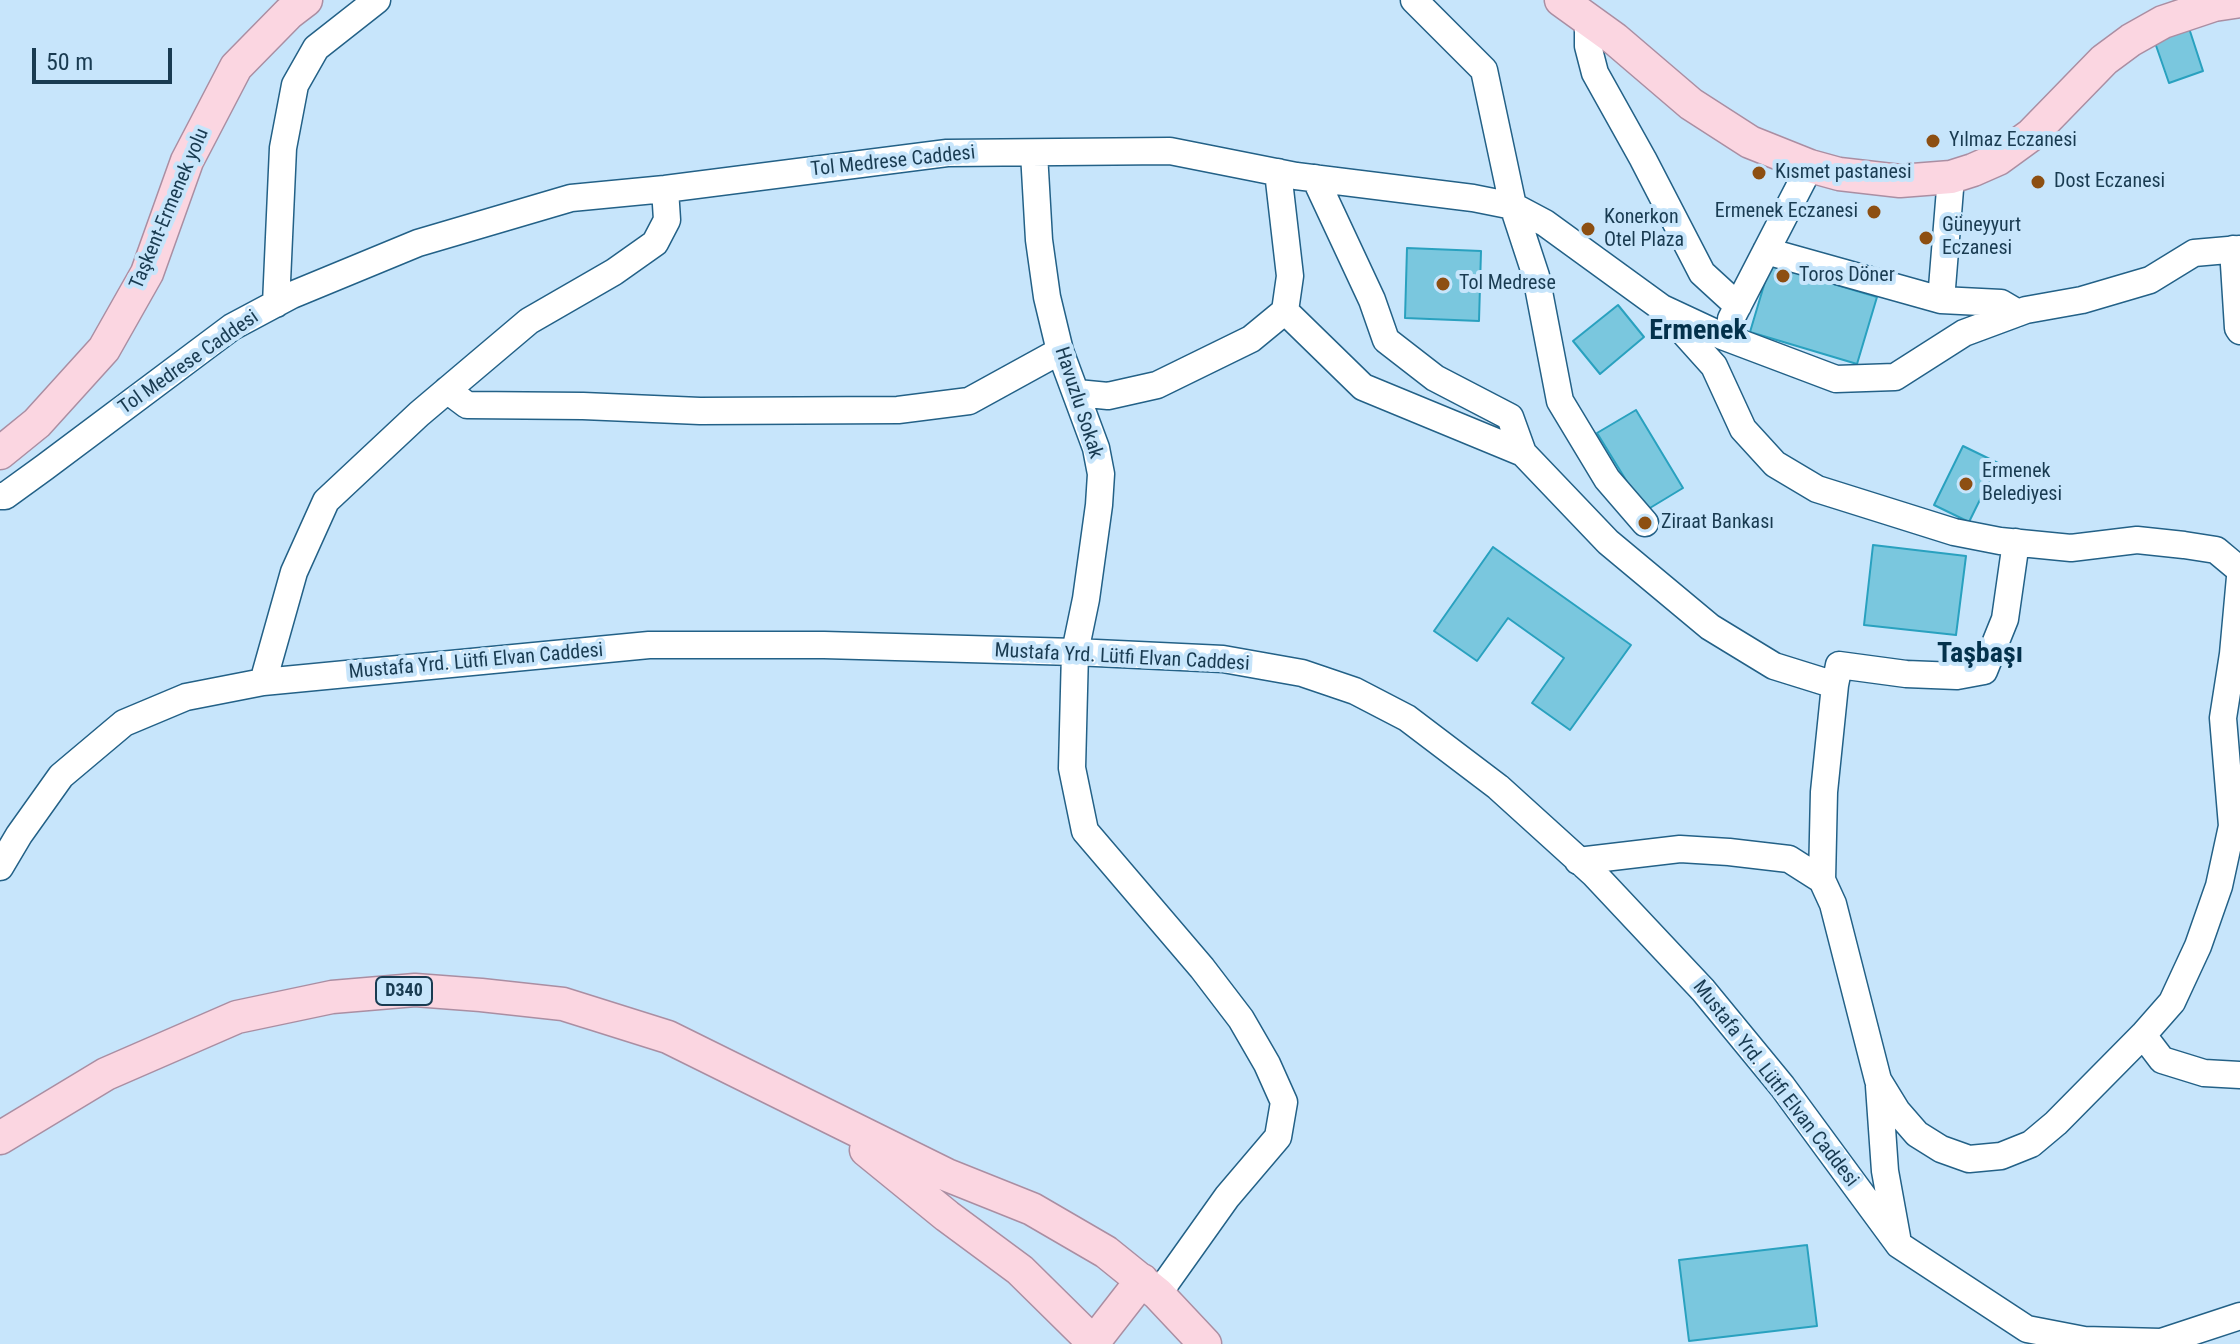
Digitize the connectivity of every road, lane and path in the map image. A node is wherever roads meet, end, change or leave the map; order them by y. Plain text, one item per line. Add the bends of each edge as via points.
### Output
1 (306, 0) edge
2 (377, 0) edge
3 (1414, 0) edge
4 (2240, 1) edge
5 (1574, 9) edge
6 (1034, 153) junction
7 (1810, 166) junction
8 (1278, 172) junction
9 (1951, 177) junction
10 (1315, 178) junction
11 (665, 189) junction
12 (1513, 206) junction
13 (2236, 249) edge
14 (1766, 251) junction
15 (1941, 300) junction
16 (276, 304) junction
17 (1738, 306) junction
18 (1662, 308) junction
19 (1285, 311) junction
20 (2018, 313) junction
21 (2240, 331) edge
22 (1722, 336) junction
23 (1060, 351) junction
24 (447, 390) junction
25 (1077, 393) junction
26 (0, 453) edge
27 (1523, 453) junction
28 (2, 498) edge
29 (1645, 523) dead end
30 (2016, 542) junction
31 (2240, 570) edge
32 (2240, 577) edge
33 (1075, 652) junction
34 (263, 682) junction
35 (1835, 685) junction
36 (1578, 861) junction
37 (0, 867) edge
38 (1822, 880) junction
39 (2143, 1035) junction
40 (2240, 1075) edge
41 (1878, 1080) junction
42 (817, 1110) junction
43 (0, 1138) edge
44 (1899, 1245) junction
45 (1150, 1287) junction
46 (2240, 1316) edge
47 (1196, 1340) edge
48 (1094, 1343) edge

1 - 26 main road, Taşkent-Ermenek yolu via 236,67 187,161 147,273 104,349 37,423
2 - 16 street via 316,48 295,85 283,148
3 - 12 street via 1484,70
4 - 9 main road via 2163,22 2131,40 2104,60 2031,135 1998,159
5 - 7 main road via 1691,104 1750,142
5 - 17 street via 1595,73 1702,273
6 - 8 street, Tol Medrese Caddesi via 1170,151
6 - 11 street, Tol Medrese Caddesi via 947,153
6 - 23 street, Havuzlu Sokak via 1039,240
7 - 9 main road via 1875,179
7 - 14 street
8 - 10 street, Tol Medrese Caddesi
8 - 19 street via 1290,276
9 - 15 street
10 - 12 street, Tol Medrese Caddesi
10 - 27 street via 1386,340 1435,378 1510,417
11 - 16 street, Tol Medrese Caddesi via 571,198 418,243
11 - 24 street via 667,220 655,243 529,321
12 - 18 street, Tol Medrese Caddesi via 1545,223
12 - 29 street via 1536,276 1560,401 1607,479
13 - 20 street via 2194,253 2150,280
13 - 21 street
14 - 15 street
14 - 17 street
15 - 20 street via 2001,303
16 - 28 street, Tol Medrese Caddesi via 232,327
17 - 22 street
18 - 22 street
18 - 30 street via 1714,366 1743,429 1775,464 1817,489 1954,532
19 - 25 street via 1251,339 1157,385 1108,396
19 - 27 street via 1363,387
20 - 22 street via 1964,333 1895,377 1836,379
23 - 24 street via 969,401 898,410 467,405
23 - 25 street, Havuzlu Sokak
24 - 34 street via 326,501 294,572
25 - 33 street, Havuzlu Sokak via 1101,474
27 - 35 street via 1608,542 1710,627 1774,666
30 - 31 street via 2071,548 2137,540 2184,545 2216,550
30 - 35 street via 2005,619 1984,671 1906,674 1839,665
32 - 39 street via 2223,718 2232,826 2198,946 2172,1002
33 - 34 street, Mustafa Yrd. Lütfi Elvan Caddesi via 649,645
33 - 36 street, Mustafa Yrd. Lütfi Elvan Caddesi via 1223,659 1302,673 1355,691 1407,718 1498,787
33 - 45 street, Havuzlu Sokak via 1072,768 1085,831 1241,1019 1284,1102 1278,1137
34 - 37 street, Mustafa Yrd. Lütfi Elvan Caddesi via 186,697 124,723 61,776
35 - 38 street
36 - 38 street via 1680,849 1729,852 1789,859
36 - 44 street, Mustafa Yrd. Lütfi Elvan Caddesi via 1703,990 1782,1086
38 - 41 street via 1833,904
39 - 40 street via 2162,1060 2204,1073
39 - 41 street via 2056,1123 2031,1144 2001,1156 1969,1159 1941,1149 1917,1134
41 - 44 street via 1885,1171
42 - 43 main road, D340 via 668,1037 563,1004 415,990 332,997 237,1017 106,1074
42 - 45 main road, D340 via 947,1175 1032,1209 1106,1252
42 - 48 main road, D340 via 1020,1270
44 - 46 street, Mustafa Yrd. Lütfi Elvan Caddesi via 2027,1329 2084,1340 2161,1342
45 - 47 main road, D340
45 - 48 main road

